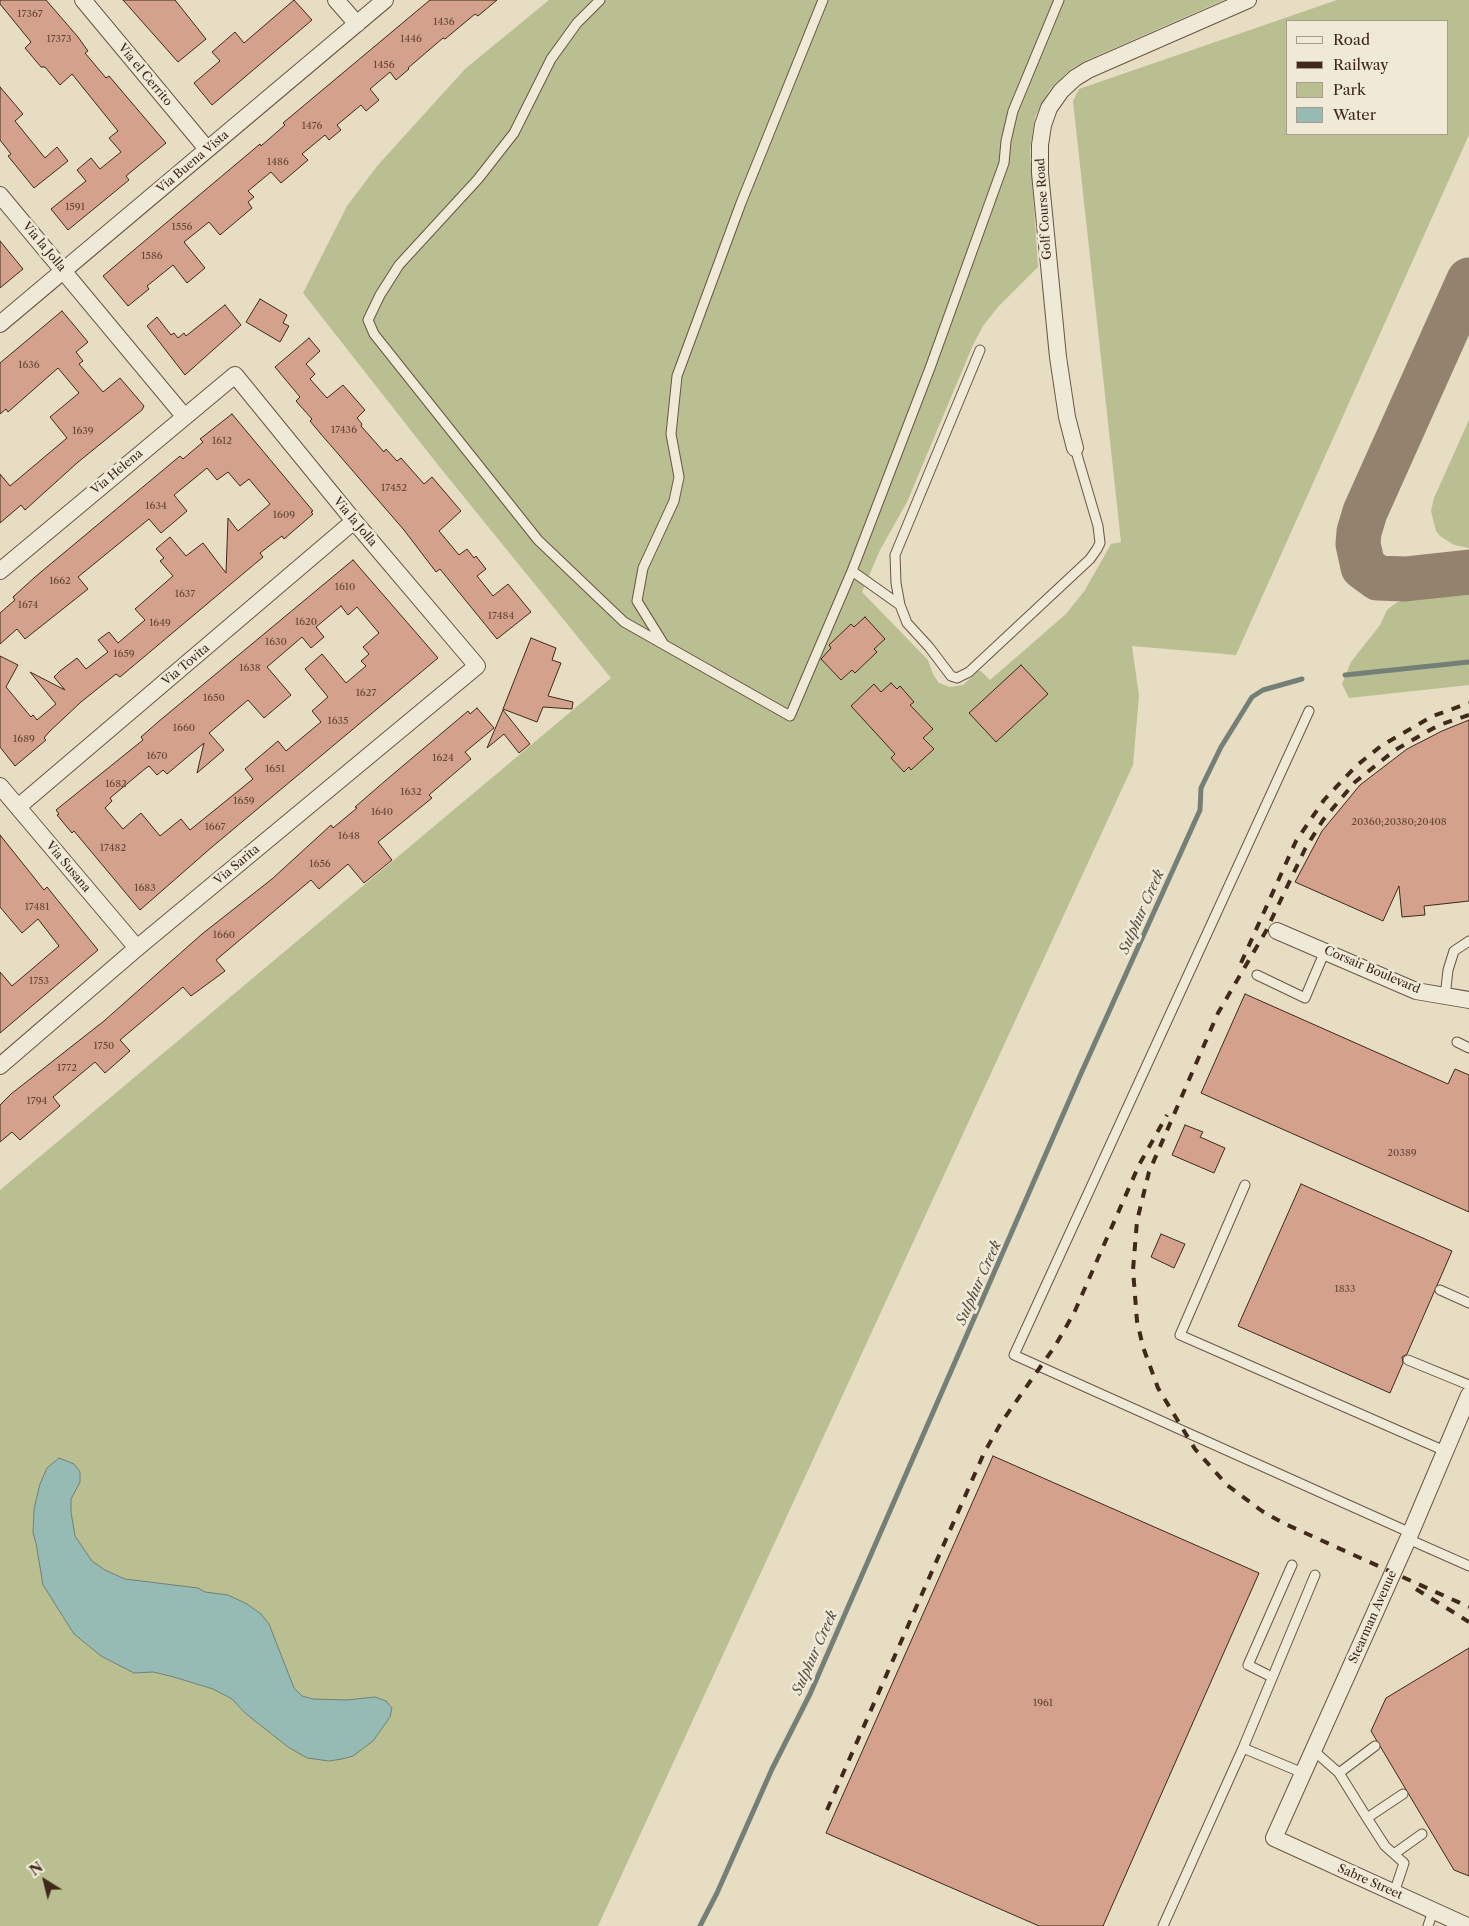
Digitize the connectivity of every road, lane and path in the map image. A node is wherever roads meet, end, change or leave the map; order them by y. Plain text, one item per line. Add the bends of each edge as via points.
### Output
1 (83, 0) edge
2 (336, 0) edge
3 (385, 0) edge
4 (600, 0) edge
5 (823, 0) edge
6 (1059, 0) edge
7 (1248, 0) edge
8 (357, 24) junction
9 (207, 149) junction
10 (0, 195) edge
11 (64, 270) junction
12 (0, 324) edge
13 (980, 350) dead end
14 (235, 375) joint
15 (184, 416) junction
16 (1075, 448) joint
17 (354, 521) junction
18 (0, 571) edge
19 (852, 571) junction
20 (900, 605) junction
21 (663, 643) junction
22 (477, 666) joint
23 (1309, 711) dead end
24 (0, 786) edge
25 (18, 807) junction
26 (1277, 931) dead end
27 (1469, 941) edge
28 (137, 948) junction
29 (1325, 951) junction
30 (1257, 975) dead end
31 (1445, 997) junction
32 (1469, 1000) edge
33 (1457, 1042) dead end
34 (1469, 1048) edge
35 (0, 1066) edge
36 (1245, 1185) dead end
37 (1440, 1290) dead end
38 (1469, 1303) edge
39 (1408, 1360) dead end
40 (1469, 1385) edge
41 (1469, 1395) edge
42 (1445, 1452) junction
43 (1409, 1536) junction
44 (1292, 1565) dead end
45 (1469, 1566) edge
46 (1315, 1575) dead end
47 (1272, 1677) junction
48 (1376, 1746) dead end
49 (1243, 1748) junction
50 (1313, 1750) junction
51 (1303, 1773) junction
52 (1339, 1773) junction
53 (1403, 1794) dead end
54 (1367, 1818) junction
55 (1422, 1834) dead end
56 (1274, 1838) joint
57 (1394, 1854) junction
58 (1394, 1893) junction
59 (1430, 1918) edge
60 (1163, 1926) edge
61 (1467, 1926) edge

1 - 9 street, Via el Cerrito
2 - 8 street
3 - 8 street, Via Buena Vista
4 - 21 lane via 576,23 551,59 514,133 478,179 400,265 368,320 374,334 538,540 624,622
5 - 21 lane via 741,203 677,376 671,434 679,478 674,501 643,568 637,601
6 - 19 lane via 1013,111 1004,163
7 - 16 street, Golf Course Road via 1088,70 1061,91 1050,108 1041,138 1040,173 1058,357
8 - 9 street, Via Buena Vista
9 - 11 street, Via Buena Vista
10 - 11 street, Via la Jolla
11 - 12 street, Via Buena Vista
11 - 15 street, Via la Jolla
13 - 20 lane via 898,544 894,566
14 - 15 street, Via Helena
14 - 17 street, Via la Jolla
15 - 18 street, Via Helena
16 - 20 lane via 1098,526 1100,542 1097,549 969,672 956,678 947,672 938,657 907,623
17 - 22 street, Via la Jolla
17 - 25 street, Via Tovita
19 - 20 lane
19 - 21 lane via 790,716
22 - 28 street, Via Sarita
23 - 43 lane via 1014,1355
24 - 25 street, Via Susana
25 - 28 street, Via Susana
26 - 29 street, Corsair Boulevard
27 - 31 lane via 1454,951
28 - 35 street, Via Sarita
29 - 30 lane via 1305,998
29 - 31 street, Corsair Boulevard via 1416,991
31 - 32 street, Corsair Boulevard
33 - 34 lane
36 - 42 lane via 1180,1335
37 - 38 lane
39 - 40 lane
41 - 42 street, Stearman Avenue
42 - 43 street, Stearman Avenue
43 - 45 lane
43 - 50 street, Stearman Avenue
44 - 47 lane via 1248,1665
46 - 47 lane
47 - 49 lane
48 - 52 lane
49 - 51 lane
49 - 60 lane
50 - 51 street, Stearman Avenue
50 - 52 lane
51 - 56 street, Stearman Avenue
52 - 54 lane
53 - 54 lane
54 - 57 lane
55 - 57 lane
56 - 58 street, Sabre Street
57 - 58 lane via 1404,1863
58 - 59 street, Sabre Street
59 - 61 street, Sabre Street

